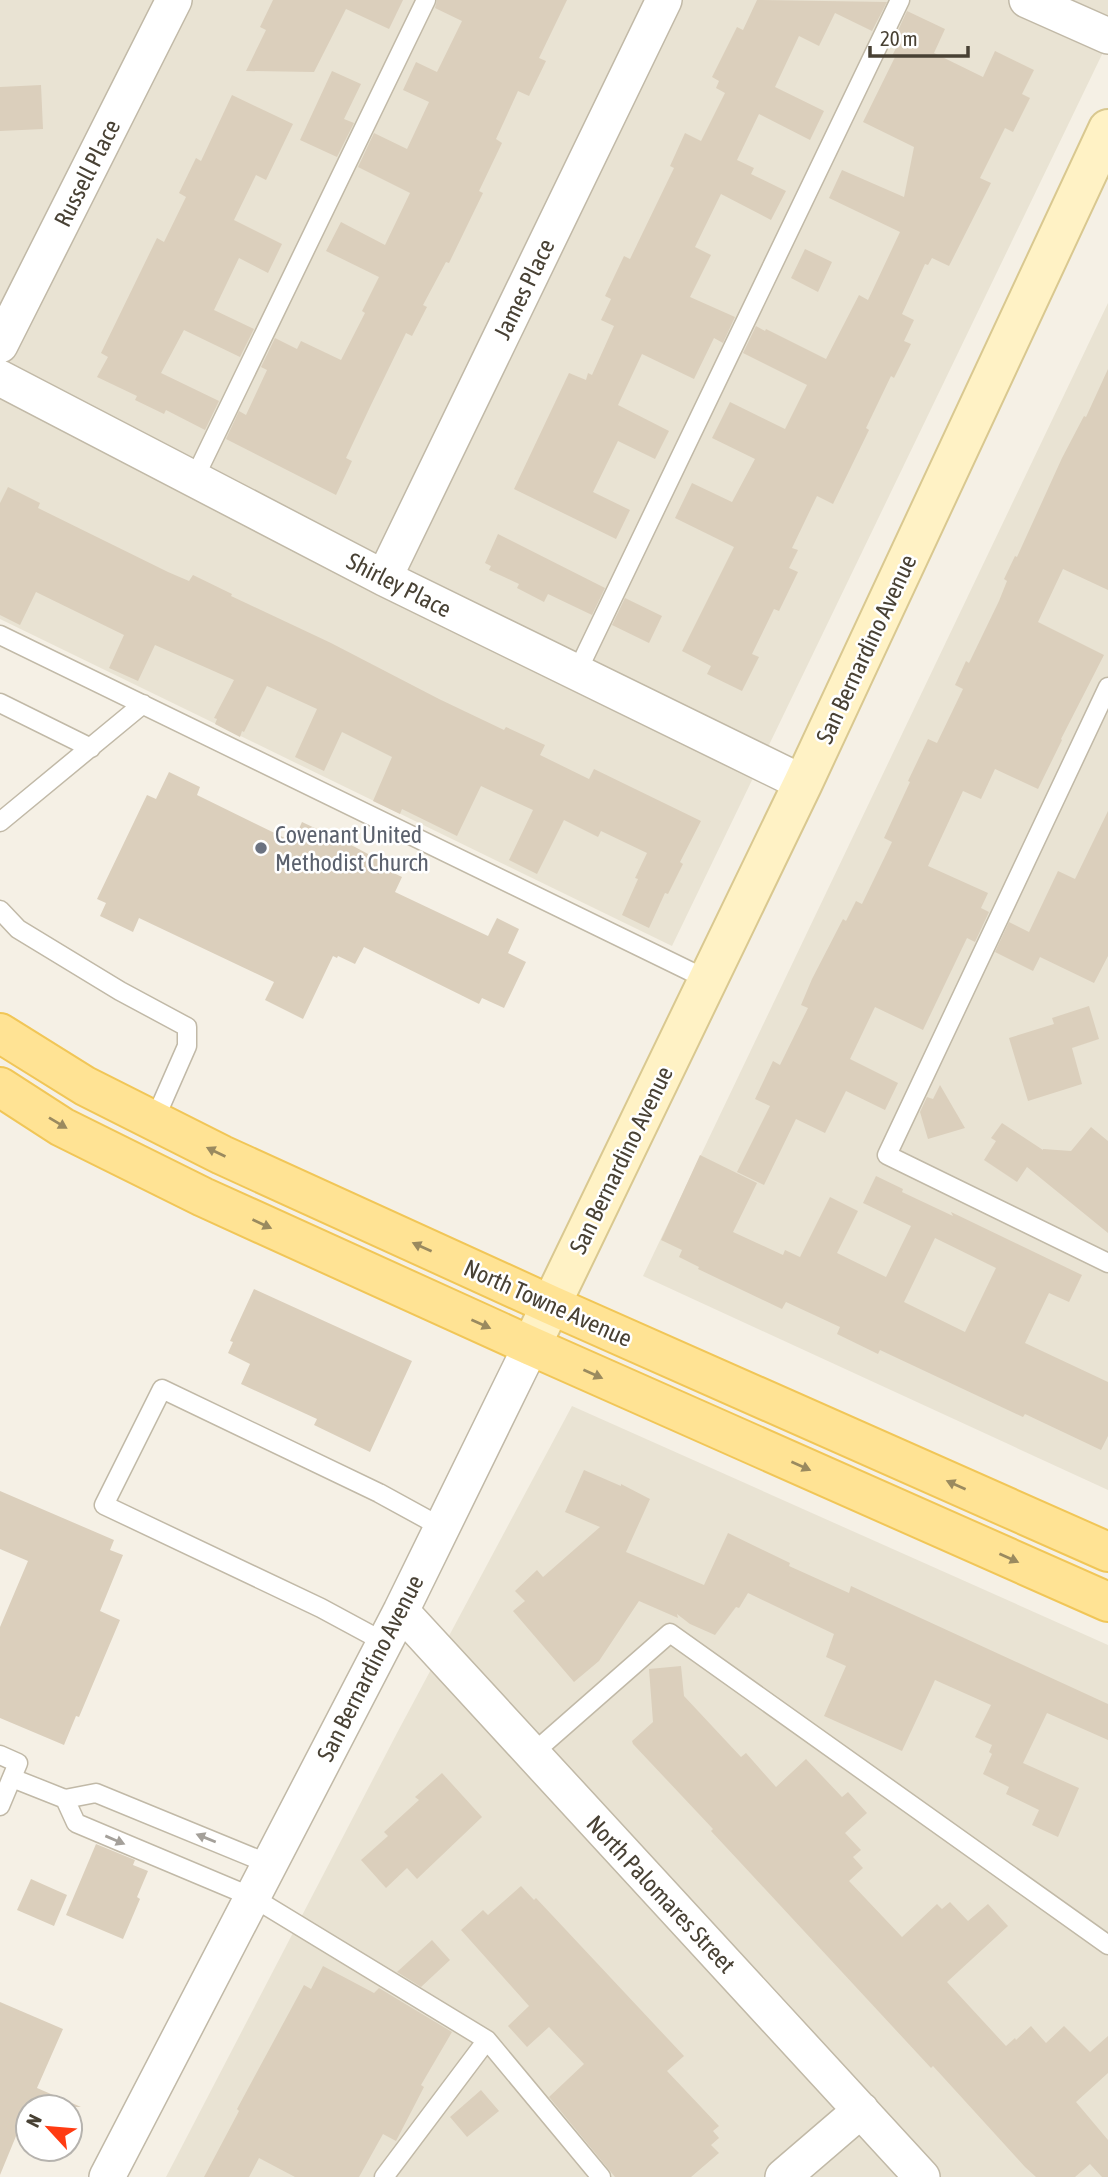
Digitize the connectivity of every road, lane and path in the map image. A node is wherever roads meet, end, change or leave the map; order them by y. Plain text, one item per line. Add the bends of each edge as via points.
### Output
1 (174, 0) edge
2 (426, 0) edge
3 (664, 0) edge
4 (900, 0) edge
5 (1027, 0) edge
6 (1108, 36) edge
7 (1108, 130) edge
8 (0, 345) edge
9 (0, 378) edge
10 (194, 480) junction
11 (384, 578) junction
12 (0, 635) edge
13 (577, 672) junction
14 (1108, 687) edge
15 (0, 703) edge
16 (143, 705) junction
17 (91, 748) junction
18 (803, 783) junction
19 (0, 822) edge
20 (0, 911) edge
21 (708, 980) junction
22 (0, 1033) edge
23 (0, 1087) edge
24 (154, 1121) junction
25 (1108, 1263) edge
26 (551, 1306) junction
27 (531, 1346) junction
28 (441, 1527) junction
29 (1108, 1552) edge
30 (1108, 1602) edge
31 (401, 1611) junction
32 (384, 1642) junction
33 (532, 1754) junction
34 (0, 1755) edge
35 (12, 1778) junction
36 (65, 1799) junction
37 (0, 1806) edge
38 (270, 1864) junction
39 (252, 1897) junction
40 (1108, 1945) edge
41 (487, 2040) junction
42 (861, 2110) junction
43 (107, 2177) edge
44 (384, 2177) edge
45 (601, 2177) edge
46 (783, 2177) edge
47 (922, 2177) edge

1 - 8 street, Russell Place
2 - 10 lane
3 - 11 street, James Place
4 - 13 lane
5 - 6 street
7 - 18 main road, San Bernardino Avenue
9 - 10 street, Shirley Place
10 - 11 street, Shirley Place
11 - 13 street, Shirley Place
12 - 16 lane
13 - 18 street, Shirley Place
14 - 25 lane via 887,1155
15 - 17 lane
16 - 17 lane
16 - 21 lane
17 - 19 lane
18 - 21 main road, San Bernardino Avenue
20 - 24 lane via 18,929 187,1027 187,1046
21 - 26 main road, San Bernardino Avenue
22 - 24 main road, North Towne Avenue via 85,1086
23 -> 27 main road, North Towne Avenue via 62,1127 203,1197
26 -> 24 main road, North Towne Avenue
26 - 27 main road, San Bernardino Avenue
29 -> 26 main road, North Towne Avenue
27 - 28 street, San Bernardino Avenue
27 -> 30 main road, North Towne Avenue
28 - 31 street, San Bernardino Avenue
28 - 32 lane via 162,1390 104,1506
31 - 32 street, San Bernardino Avenue
31 - 33 street, North Palomares Street
32 - 38 street, San Bernardino Avenue
33 - 40 lane via 670,1633
33 - 42 street, North Palomares Street
34 - 35 lane via 18,1763
35 - 36 lane
35 - 37 lane
38 -> 36 lane via 96,1793
36 -> 39 lane via 76,1824
38 - 39 street, San Bernardino Avenue
39 - 41 lane
39 - 43 street, San Bernardino Avenue
41 - 44 lane
41 - 45 lane
42 - 46 street
42 - 47 street, North Palomares Street

